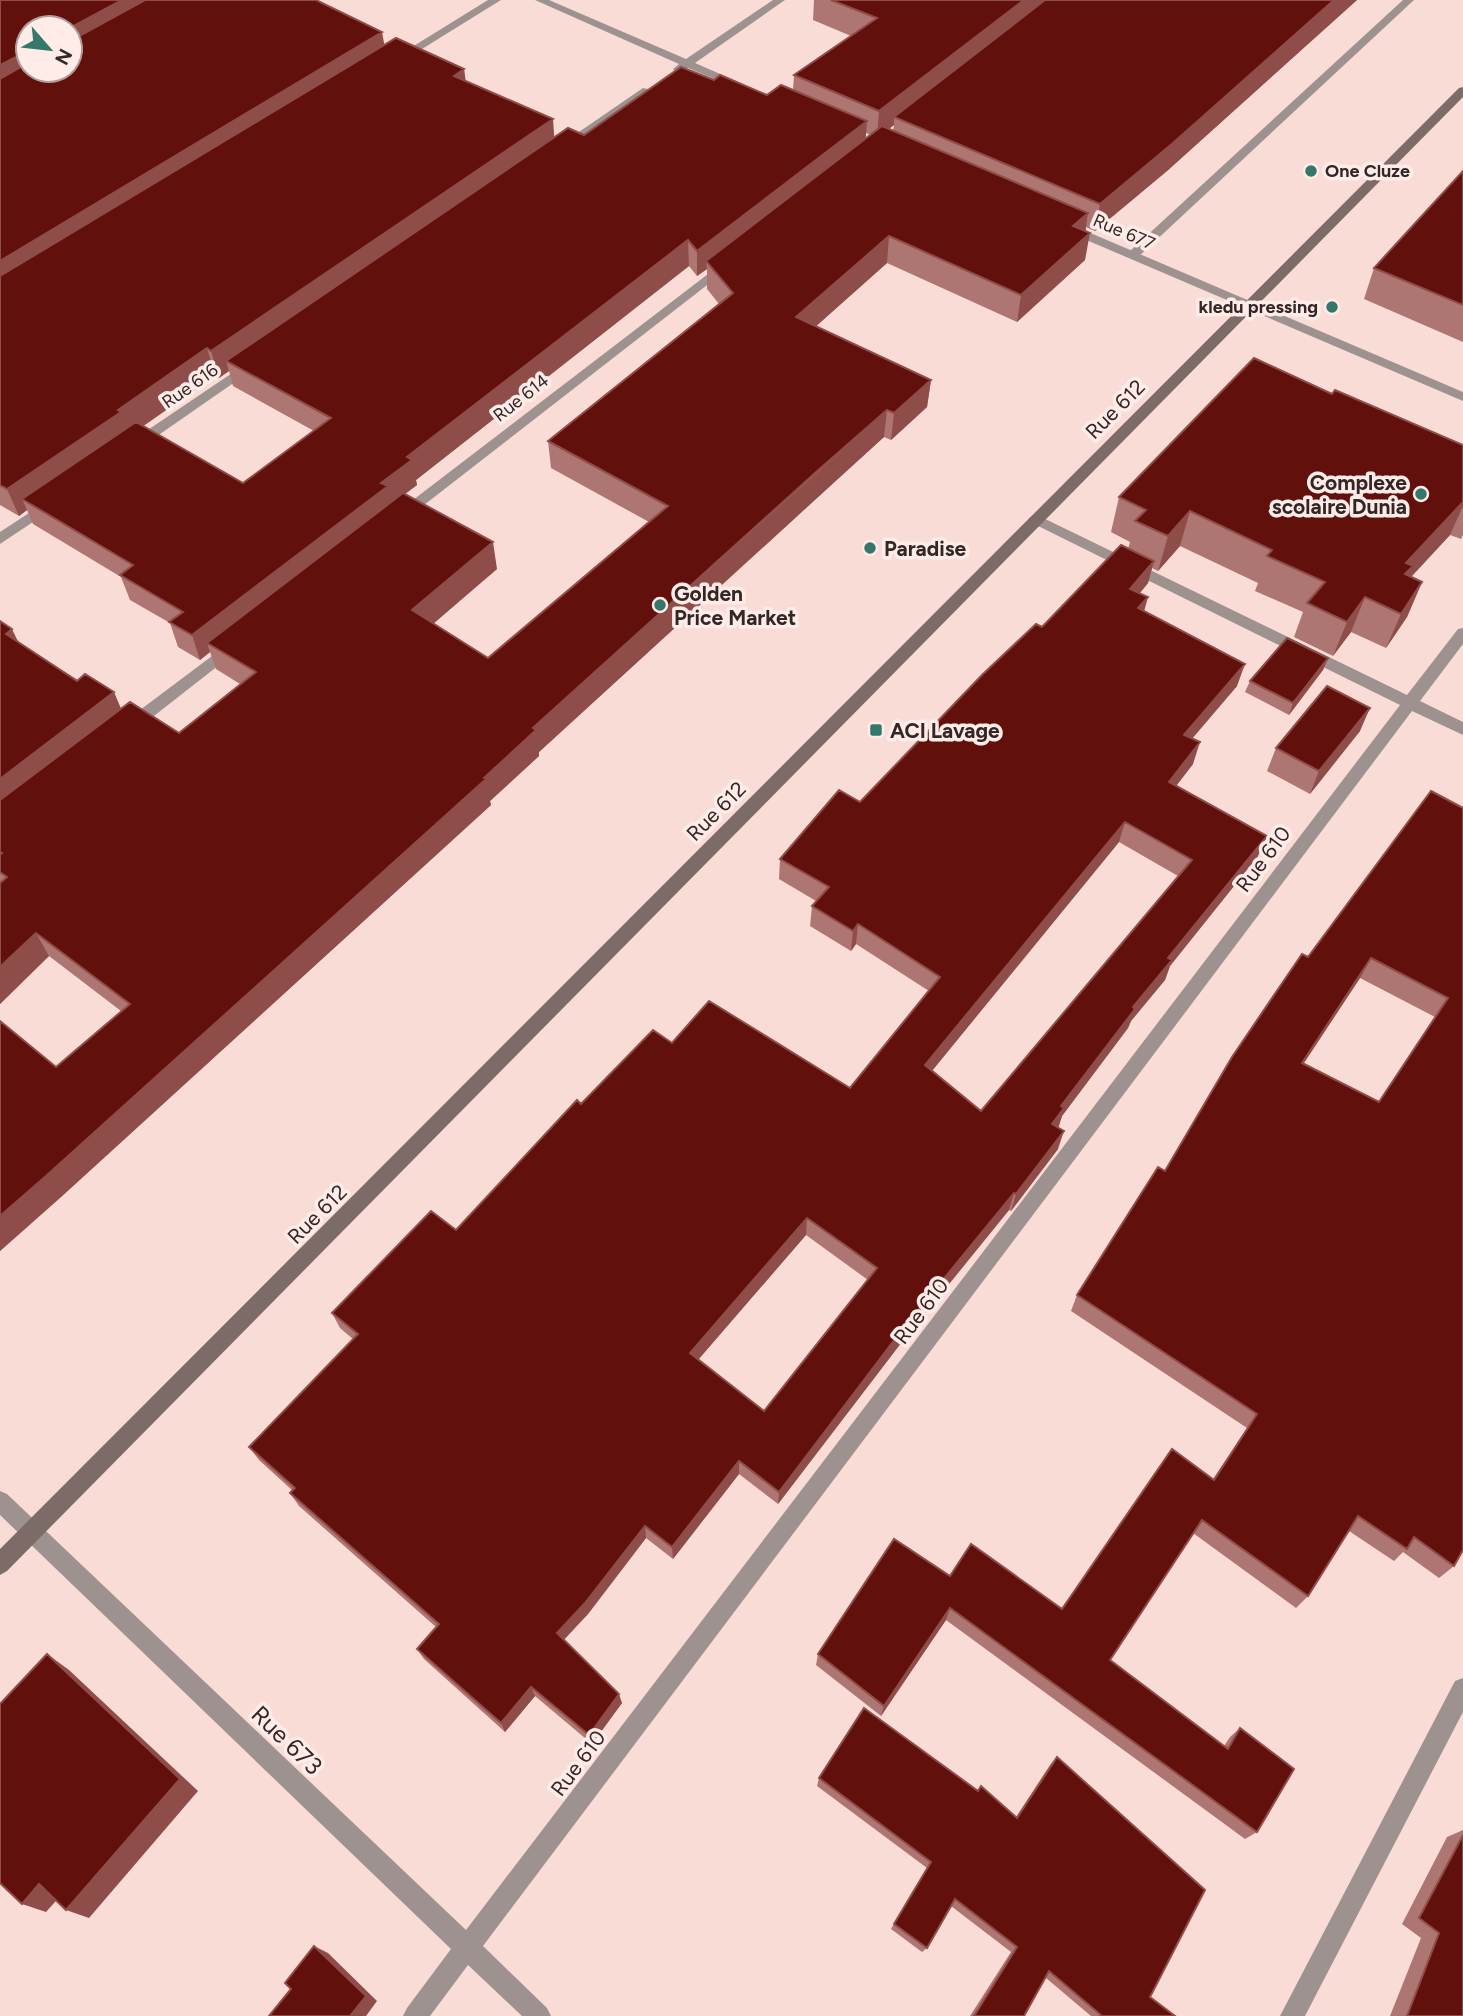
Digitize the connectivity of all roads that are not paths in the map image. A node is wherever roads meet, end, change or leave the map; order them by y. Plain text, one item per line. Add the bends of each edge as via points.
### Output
1 (496, 0) edge
2 (540, 0) edge
3 (779, 0) edge
4 (1409, 0) edge
5 (686, 64) junction
6 (390, 65) edge
7 (1463, 90) edge
8 (750, 91) edge
9 (549, 159) edge
10 (1056, 222) edge
11 (1133, 255) junction
12 (736, 256) edge
13 (1248, 304) junction
14 (263, 357) edge
15 (1463, 397) edge
16 (126, 452) edge
17 (57, 499) edge
18 (1035, 519) junction
19 (384, 529) edge
20 (0, 539) edge
21 (1463, 633) edge
22 (242, 639) edge
23 (1410, 703) junction
24 (1463, 729) edge
25 (121, 733) edge
26 (0, 1501) edge
27 (32, 1532) junction
28 (0, 1564) edge
29 (1463, 1689) edge
30 (467, 1948) junction
31 (415, 2016) edge
32 (539, 2016) edge
33 (1292, 2016) edge

1 - 6 street
2 - 5 street
3 - 5 street
4 - 11 street
5 - 8 street
5 - 9 street
7 - 13 street, Rue 612
10 - 11 street, Rue 677
11 - 13 street, Rue 677
12 - 19 street, Rue 614
13 - 15 street, Rue 677
13 - 18 street, Rue 612
14 - 16 street, Rue 616
17 - 20 street
18 - 23 street
18 - 27 street, Rue 612
21 - 23 street, Rue 610
22 - 25 street
23 - 24 street
23 - 30 street, Rue 610
26 - 27 street, Rue 673
27 - 28 street, Rue 612
27 - 30 street, Rue 673
29 - 33 street
30 - 31 street, Rue 610
30 - 32 street, Rue 673

